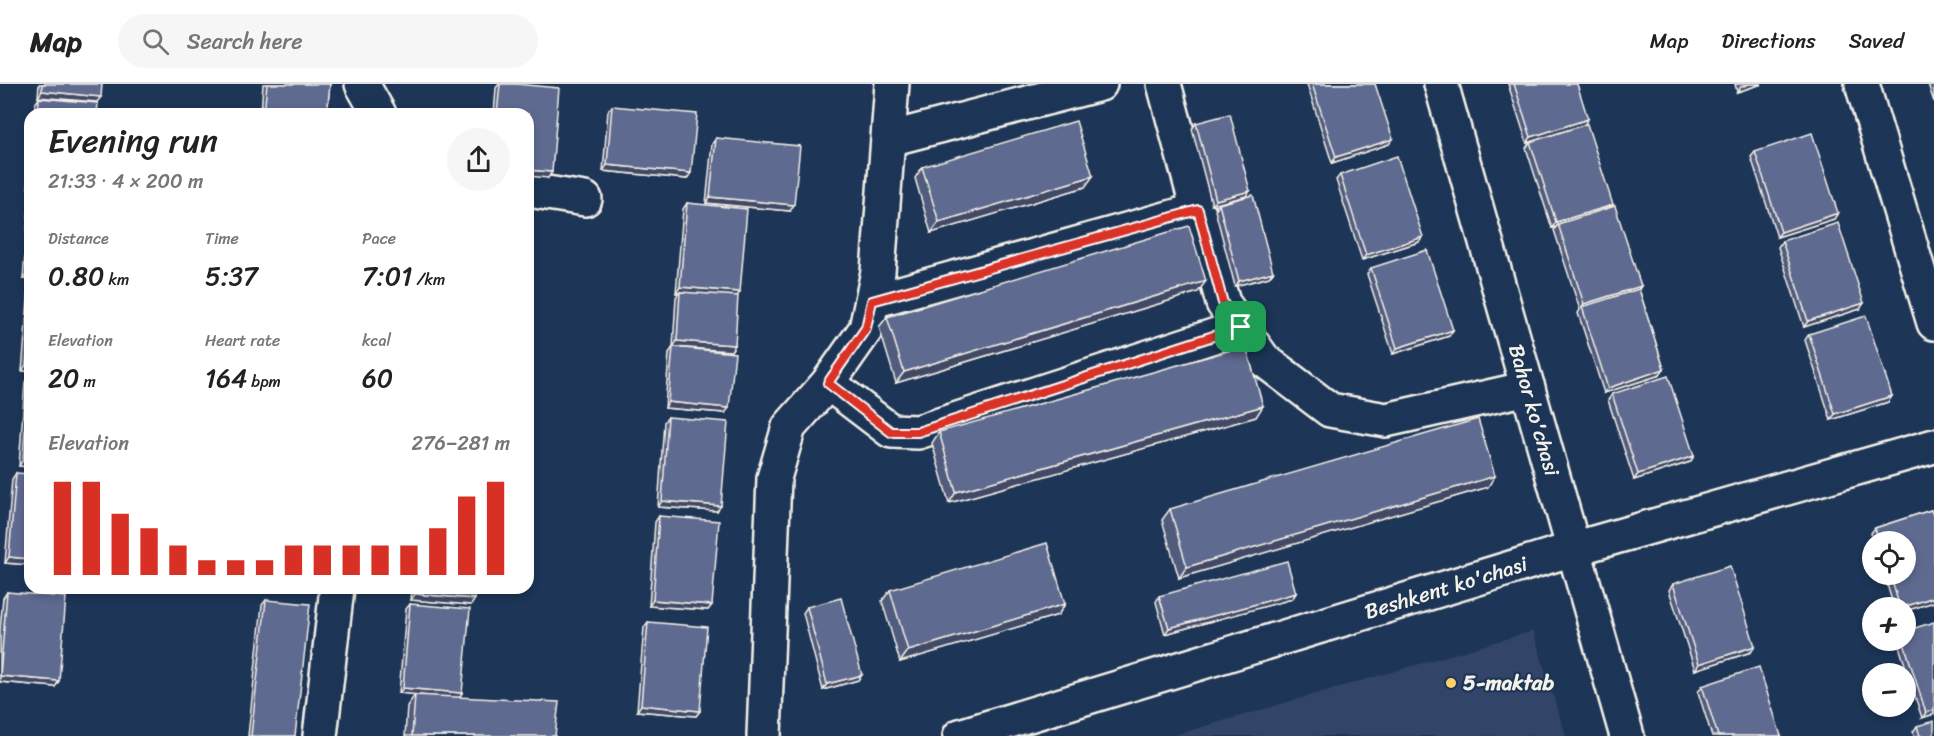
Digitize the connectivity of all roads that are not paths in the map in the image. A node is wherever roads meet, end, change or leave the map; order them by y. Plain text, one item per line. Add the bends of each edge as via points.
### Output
1 (362, 84) edge
2 (892, 84) edge
3 (1100, 84) edge
4 (1164, 84) edge
5 (1441, 84) edge
6 (1862, 84) edge
7 (376, 108) edge
8 (889, 139) junction
9 (534, 191) edge
10 (585, 199) dead end
11 (1198, 210) junction
12 (872, 301) junction
13 (1934, 323) edge
14 (1241, 327) junction
15 (828, 383) junction
16 (1527, 388) junction
17 (1934, 446) edge
18 (1574, 549) junction
19 (336, 594) edge
20 (320, 736) edge
21 (764, 736) edge
22 (960, 736) edge
23 (1627, 736) edge

1 - 7 street
2 - 8 street
3 - 8 street
4 - 11 street
5 - 16 street, Bahor ko'chasi
6 - 13 street
8 - 12 street
9 - 10 street
11 - 12 street
11 - 14 street via 1223,303
12 - 15 street via 866,328
14 - 15 street via 918,432 891,432
14 - 16 street via 1264,360 1330,410 1386,420
15 - 21 street via 789,427 774,478
16 - 18 street, Bahor ko'chasi
17 - 18 street, Beshkent ko'chasi
18 - 22 street, Beshkent ko'chasi
18 - 23 street, Bahor ko'chasi
19 - 20 street

